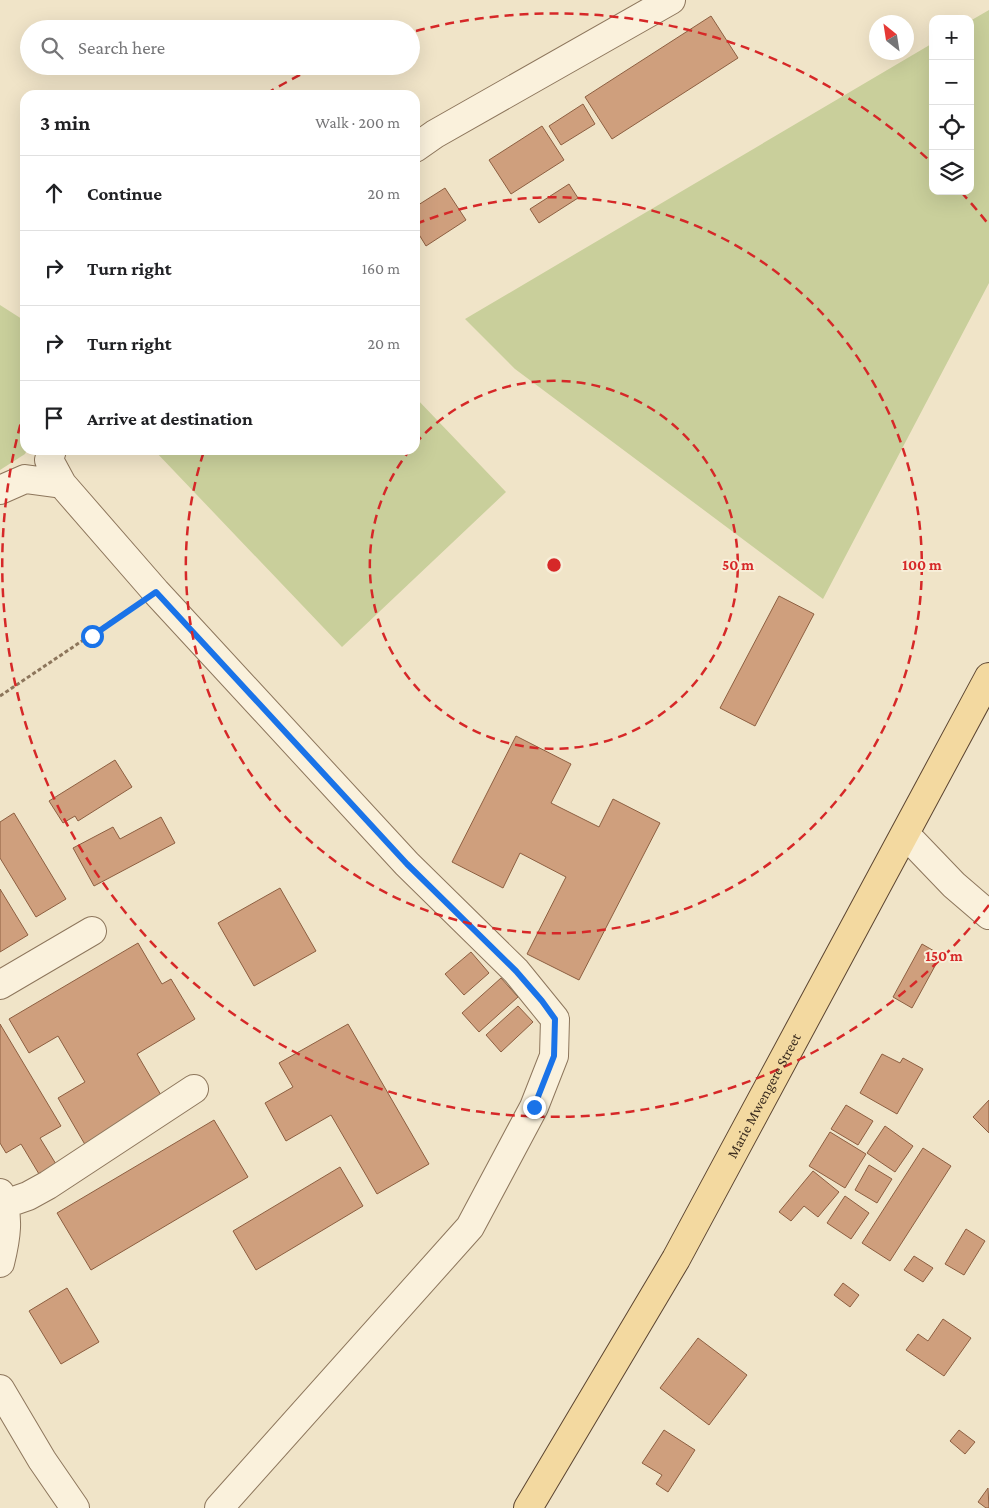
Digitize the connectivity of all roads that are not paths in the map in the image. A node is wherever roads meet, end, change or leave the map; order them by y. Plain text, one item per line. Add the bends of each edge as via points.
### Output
1 (671, 0) edge
2 (420, 144) edge
3 (50, 455) edge
4 (62, 484) junction
5 (0, 490) edge
6 (989, 677) edge
7 (906, 835) junction
8 (989, 915) edge
9 (92, 931) dead end
10 (0, 986) edge
11 (194, 1089) dead end
12 (2, 1199) edge
13 (0, 1263) edge
14 (0, 1389) edge
15 (75, 1508) edge
16 (219, 1508) edge
17 (528, 1508) edge

1 - 2 street
3 - 4 street via 49,460
4 - 5 street via 24,479
4 - 16 street via 156,592 407,864 516,971 555,1019 554,1056 541,1090 470,1227
6 - 7 main road, Marie Mwengere Street
7 - 8 street
7 - 17 main road, Marie Mwengere Street via 676,1259
9 - 10 street
11 - 12 street via 48,1185 28,1196
12 - 13 street via 7,1228
14 - 15 street

